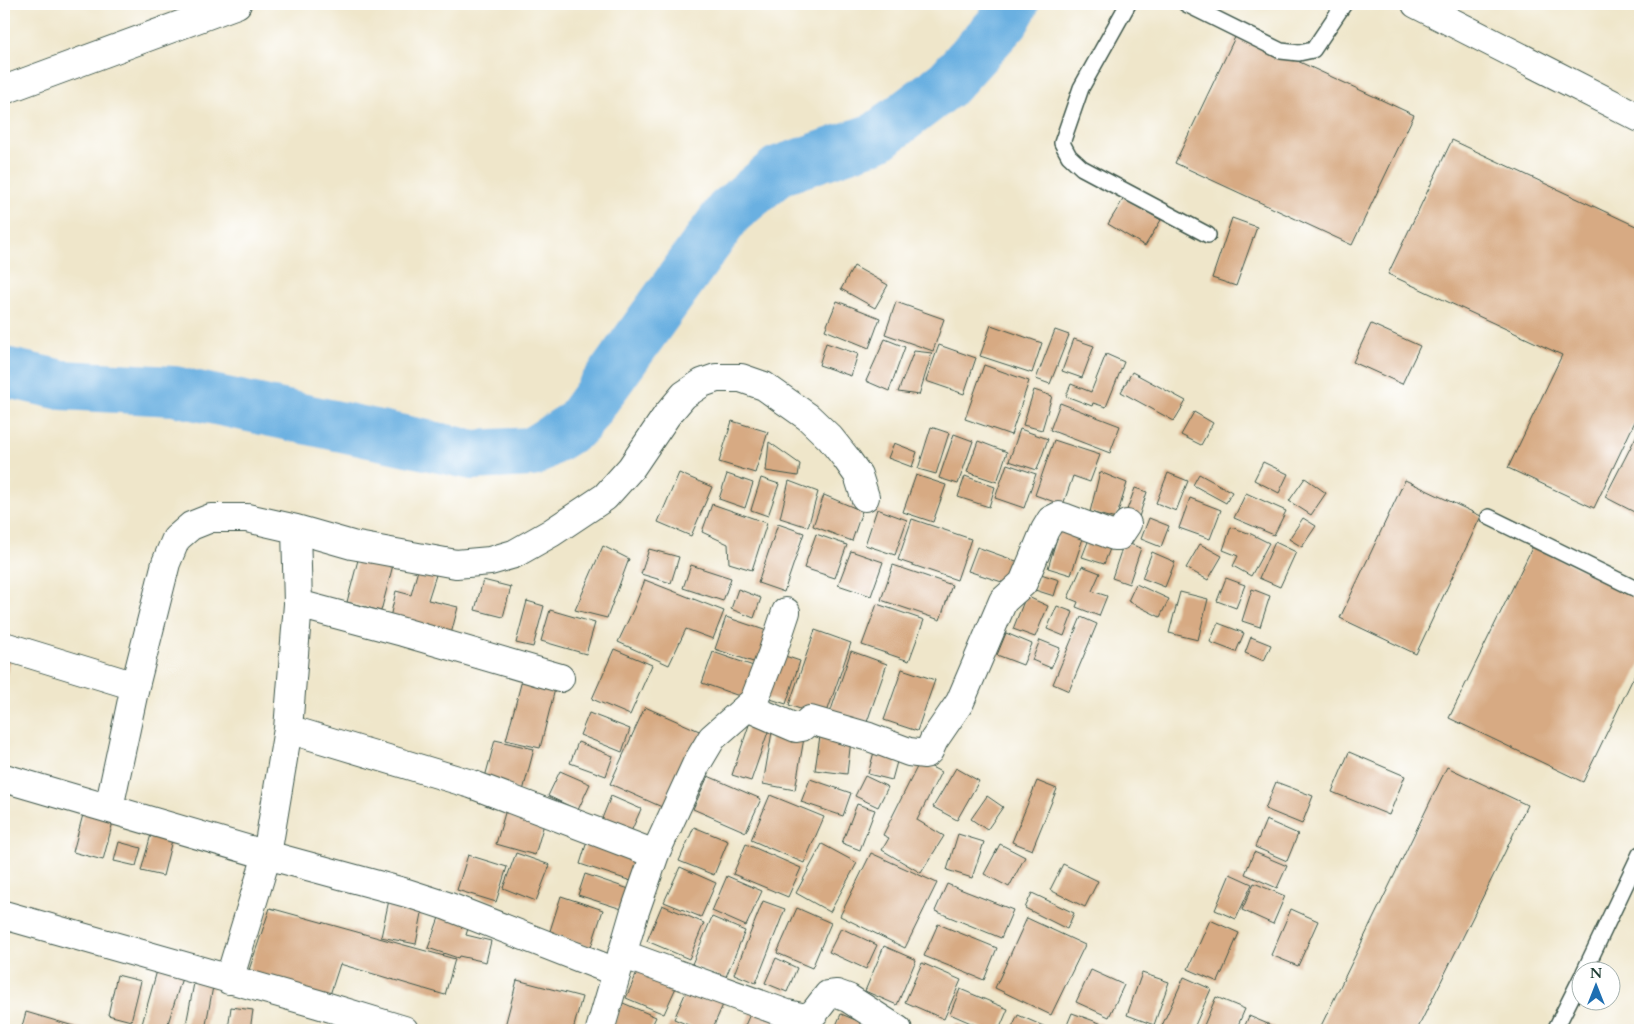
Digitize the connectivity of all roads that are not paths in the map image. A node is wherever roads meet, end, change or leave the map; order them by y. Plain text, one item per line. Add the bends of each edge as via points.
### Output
1 (237, 4) edge
2 (1128, 4) edge
3 (1186, 4) edge
4 (1344, 4) edge
5 (1416, 4) edge
6 (4, 90) edge
7 (1640, 118) edge
8 (1208, 235) dead end
9 (865, 497) dead end
10 (1488, 517) dead end
11 (1127, 524) dead end
12 (296, 530) junction
13 (1640, 591) edge
14 (298, 604) junction
15 (786, 612) dead end
16 (4, 646) edge
17 (560, 678) dead end
18 (135, 686) junction
19 (747, 706) junction
20 (288, 729) junction
21 (4, 778) edge
22 (109, 808) junction
23 (655, 854) junction
24 (1640, 854) edge
25 (267, 855) junction
26 (4, 915) edge
27 (1589, 962) edge
28 (619, 963) junction
29 (229, 980) junction
30 (1572, 996) edge
31 (404, 1030) edge
32 (600, 1030) edge
33 (898, 1030) edge
34 (1555, 1030) edge

1 - 6 street
2 - 8 lane via 1081,88 1062,143 1069,156 1082,168
3 - 4 lane via 1281,51 1299,53 1313,50
5 - 7 street
9 - 12 street via 858,475 846,458 808,418 764,386 741,378 716,378 702,383 684,396 631,468 605,497 514,554 490,561 456,564 352,545
10 - 13 lane
11 - 19 street via 1119,536 1114,536 1059,516 1052,520 1022,583 1003,601 960,702 925,754 909,752 810,720 796,728
12 - 14 street
12 - 18 street via 247,518 211,518 191,526 176,539 166,563
14 - 17 street
14 - 20 street
15 - 19 street via 754,701
16 - 18 street
18 - 22 street
19 - 23 street via 712,738
20 - 23 street via 471,784
20 - 25 street
21 - 22 street
22 - 25 street
23 - 28 street
24 - 27 lane
25 - 28 street via 407,893
25 - 29 street
26 - 29 street
28 - 32 street
28 - 33 street via 805,1018 814,1013 828,995 837,994
29 - 31 street
30 - 34 lane

